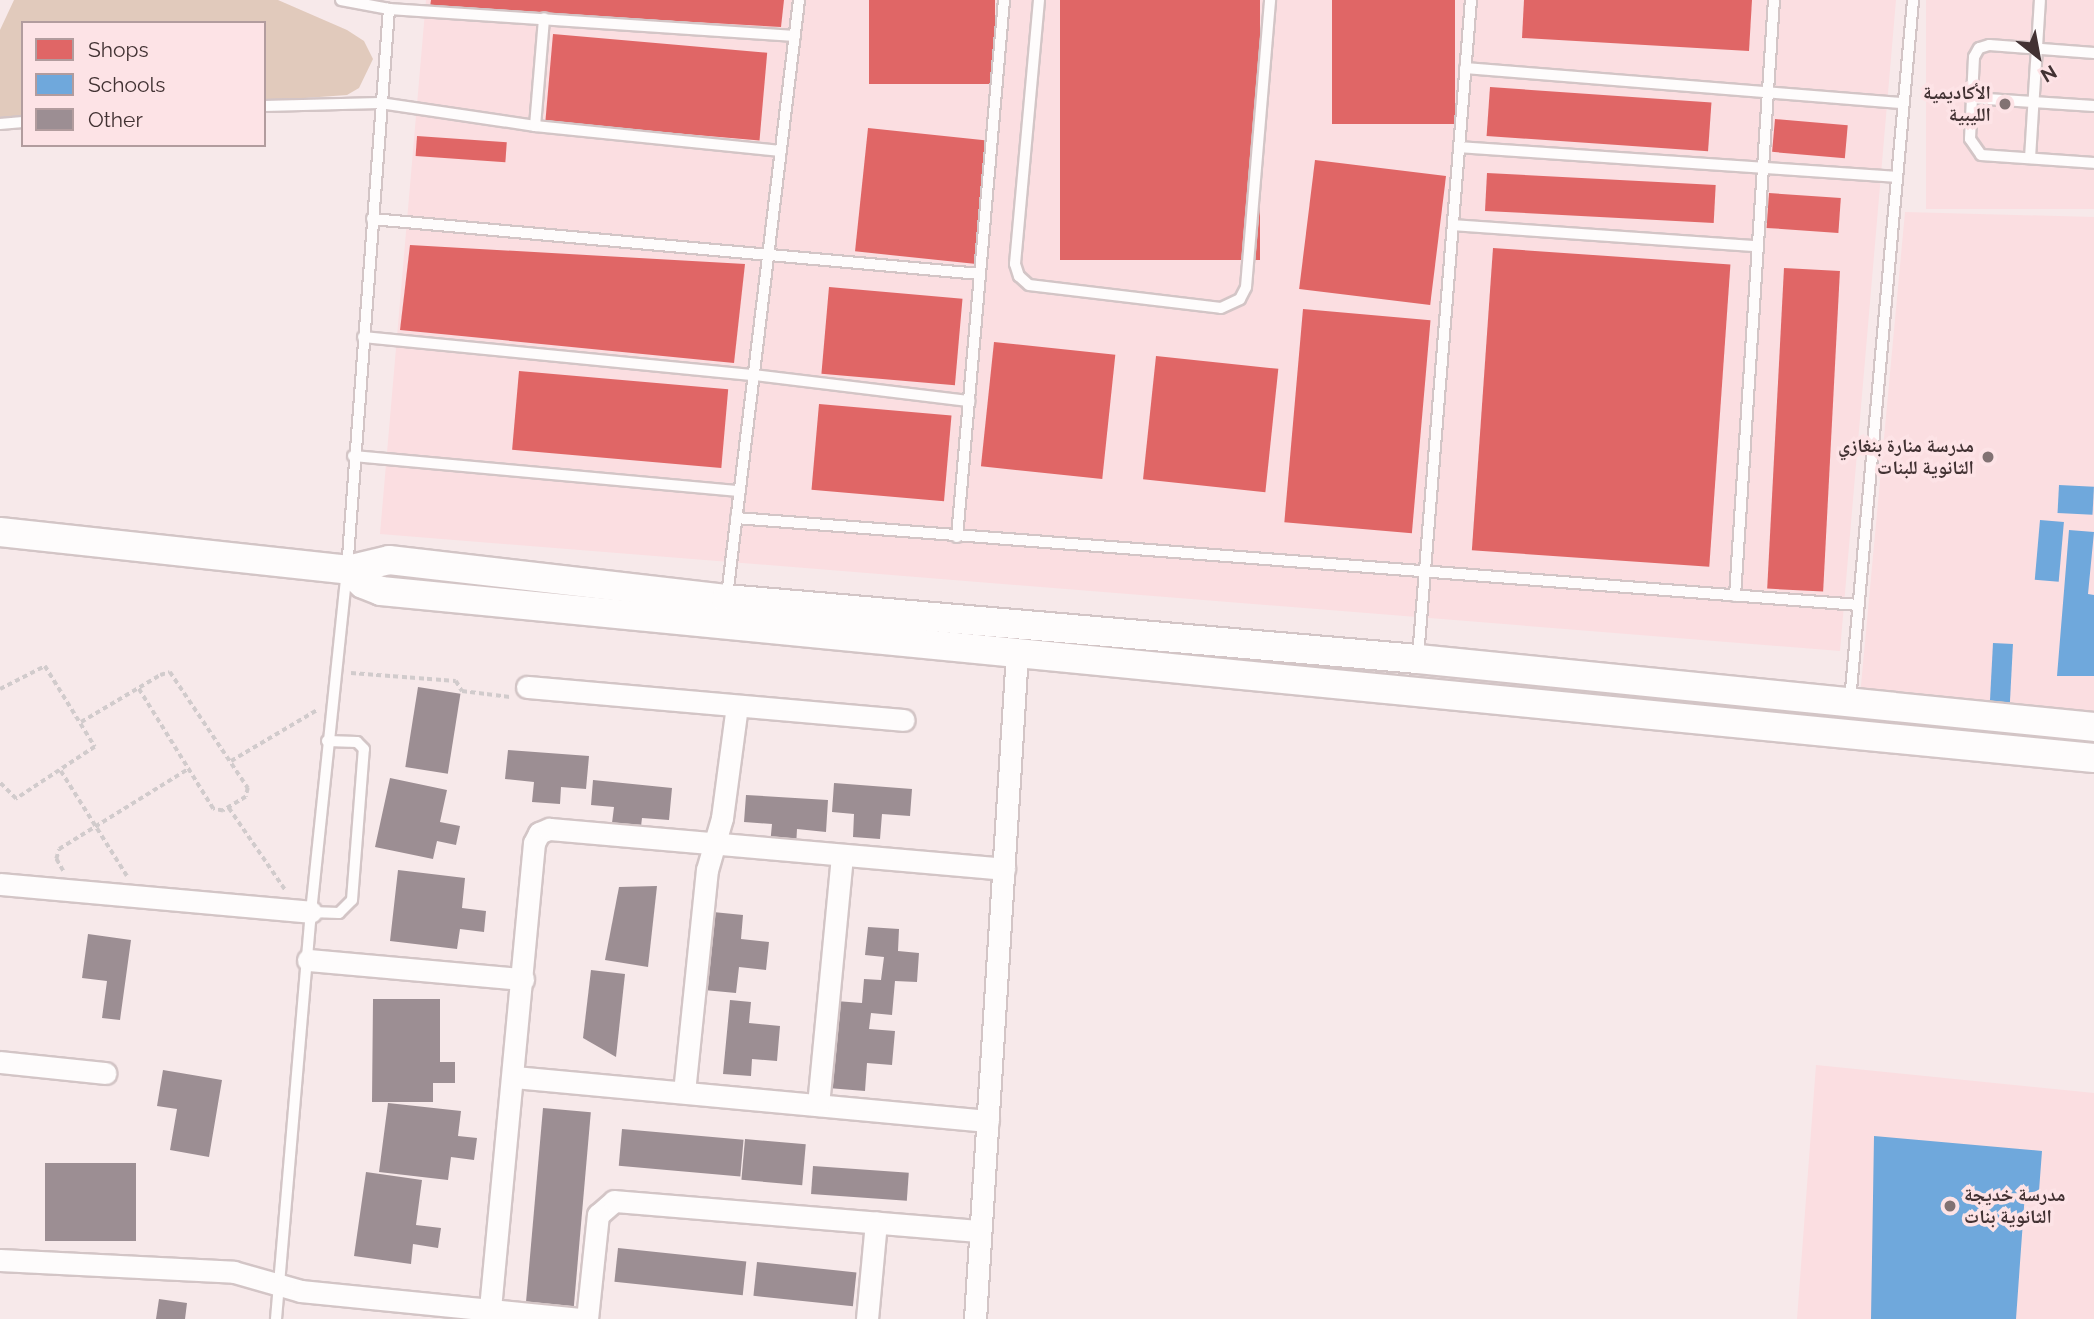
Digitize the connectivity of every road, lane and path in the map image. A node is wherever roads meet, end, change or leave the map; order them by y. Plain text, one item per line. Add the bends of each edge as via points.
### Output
1 (341, 0) edge
2 (799, 0) edge
3 (1004, 0) edge
4 (1039, 0) edge
5 (1269, 0) edge
6 (1471, 0) edge
7 (1774, 0) edge
8 (1913, 0) edge
9 (2040, 0) edge
10 (369, 3) edge
11 (396, 6) edge
12 (544, 18) junction
13 (795, 36) junction
14 (2037, 49) junction
15 (2094, 53) edge
16 (1465, 68) junction
17 (1767, 89) junction
18 (1972, 97) junction
19 (2034, 102) junction
20 (380, 103) junction
21 (1904, 103) junction
22 (266, 106) edge
23 (2094, 106) edge
24 (21, 122) edge
25 (0, 124) edge
26 (535, 126) junction
27 (1459, 147) junction
28 (781, 151) junction
29 (2030, 158) junction
30 (2094, 163) edge
31 (1760, 168) junction
32 (1898, 177) junction
33 (372, 219) junction
34 (1453, 225) junction
35 (1755, 246) junction
36 (769, 251) junction
37 (980, 274) junction
38 (363, 337) junction
39 (754, 375) junction
40 (969, 401) junction
41 (353, 456) junction
42 (740, 491) junction
43 (736, 518) junction
44 (0, 532) edge
45 (957, 537) junction
46 (347, 570) junction
47 (1425, 574) junction
48 (1735, 596) junction
49 (726, 599) junction
50 (1859, 605) junction
51 (1017, 653) junction
52 (1418, 659) junction
53 (335, 672) junction
54 (527, 687) joint
55 (138, 688) junction
56 (0, 690) edge
57 (331, 702) junction
58 (1850, 704) junction
59 (737, 705) junction
60 (904, 720) dead end
61 (81, 722) junction
62 (2094, 727) edge
63 (327, 741) junction
64 (2094, 758) edge
65 (231, 761) junction
66 (188, 769) junction
67 (61, 771) junction
68 (0, 783) edge
69 (229, 808) junction
70 (95, 826) junction
71 (714, 846) junction
72 (842, 856) junction
73 (1004, 869) junction
74 (0, 884) edge
75 (74, 891) junction
76 (140, 897) junction
77 (305, 911) junction
78 (308, 960) junction
79 (523, 979) junction
80 (0, 1062) edge
81 (105, 1073) dead end
82 (514, 1077) junction
83 (684, 1092) junction
84 (818, 1105) junction
85 (988, 1121) junction
86 (876, 1222) junction
87 (980, 1231) junction
88 (0, 1260) edge
89 (279, 1286) junction
90 (489, 1314) edge
91 (275, 1319) edge
92 (580, 1319) edge
93 (587, 1319) edge
94 (867, 1319) edge
95 (975, 1319) edge

1 - 10 lane
2 - 13 lane
3 - 37 lane
4 - 5 lane via 1015,264 1019,276 1029,285 1221,308 1240,299 1246,287
6 - 16 lane
7 - 17 lane
8 - 21 lane
9 - 14 lane
10 - 11 lane
11 - 12 lane
11 - 20 lane
12 - 13 lane
12 - 26 lane
13 - 28 lane
14 - 15 lane
14 - 18 lane via 1979,48 1974,57
14 - 19 lane
16 - 17 lane
16 - 27 lane
17 - 21 lane
17 - 31 lane
18 - 19 lane
18 - 29 lane via 1970,139 1976,152
19 - 23 lane
19 - 29 lane
20 - 22 lane
20 - 26 lane
20 - 33 lane
21 - 32 lane
24 - 25 lane
26 - 28 lane
27 - 31 lane
27 - 34 lane
28 - 36 lane
29 - 30 lane
31 - 32 lane
31 - 35 lane
32 - 50 lane
33 - 36 lane
33 - 38 lane
34 - 35 lane
34 - 47 lane
35 - 48 lane
36 - 37 lane
36 - 39 lane
37 - 40 lane
38 - 39 lane
38 - 41 lane
39 - 40 lane
39 - 42 lane
40 - 45 lane
41 - 42 lane
41 - 46 lane
42 - 43 lane
43 - 45 lane
43 - 49 lane
44 - 46 main road
45 - 47 lane
46 - 49 main road via 389,560
46 - 51 main road via 363,584 381,591
46 - 53 lane
47 - 48 lane
47 - 52 lane
48 - 50 lane
49 - 52 main road
50 - 58 lane
51 - 64 main road
51 - 73 street
52 - 58 main road
53 - 54 path via 456,681 462,691 509,698
53 - 57 lane
54 - 59 street
55 - 61 path
55 - 65 path via 165,672 174,674
55 - 66 path
56 - 61 path via 45,666
57 - 63 lane
57 - 65 path
58 - 62 main road
59 - 60 street
59 - 71 street
61 - 67 path via 94,750
63 - 77 lane
63 - 77 lane via 357,742 364,748 352,900 339,913
65 - 69 path via 249,791
66 - 69 path via 213,809
66 - 70 path
67 - 68 path via 16,799
67 - 70 path
69 - 77 path
70 - 75 path via 56,852
70 - 76 path
71 - 72 street
71 - 79 street via 544,830 534,843
71 - 83 street via 707,870
72 - 73 street
72 - 84 street
73 - 85 street
74 - 75 street
75 - 76 street
76 - 77 street
77 - 78 lane
78 - 79 street
78 - 89 lane
79 - 82 street
80 - 81 street
82 - 83 street
82 - 90 street
83 - 84 street
84 - 85 street
85 - 87 street
86 - 87 street
86 - 93 street via 614,1201 598,1215
86 - 94 street
87 - 95 street
88 - 89 street via 234,1272
89 - 90 street
89 - 91 lane
90 - 92 street

